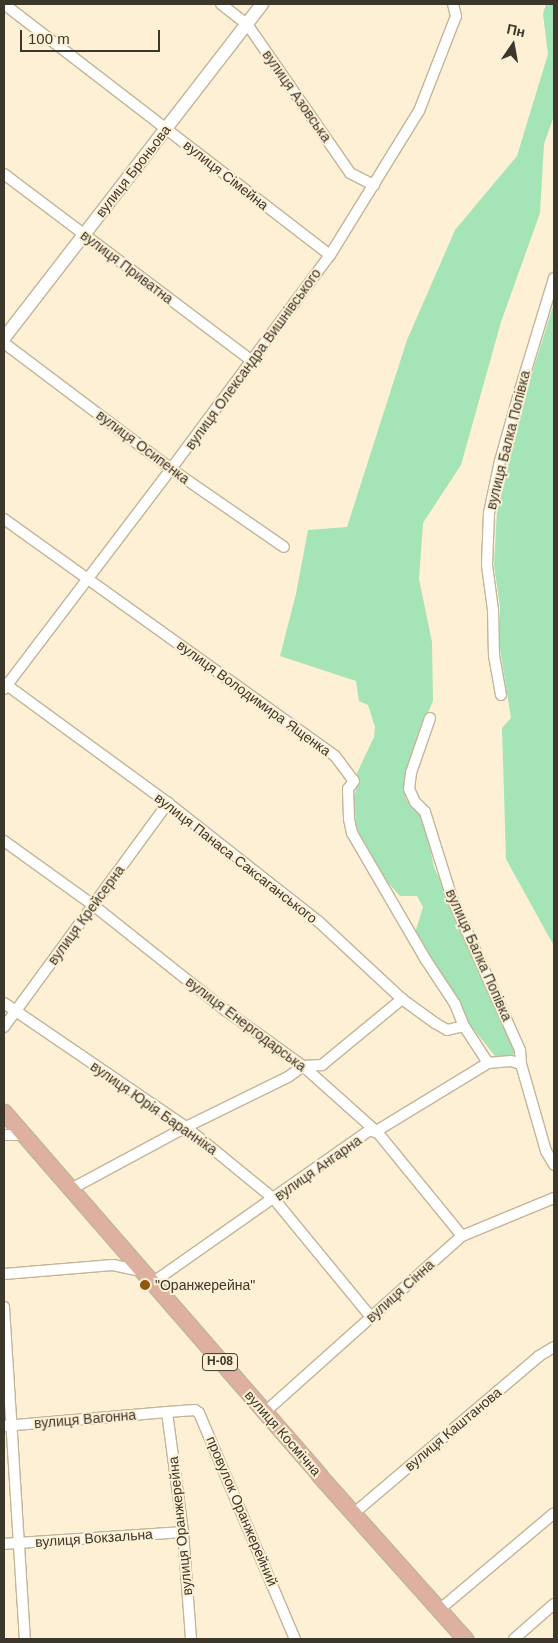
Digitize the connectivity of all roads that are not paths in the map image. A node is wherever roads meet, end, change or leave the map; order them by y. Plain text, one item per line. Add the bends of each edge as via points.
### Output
1 (4, 4) edge
2 (221, 4) edge
3 (262, 4) edge
4 (453, 4) edge
5 (247, 24) junction
6 (166, 129) junction
7 (4, 174) edge
8 (374, 185) junction
9 (83, 234) junction
10 (330, 255) junction
11 (554, 278) edge
12 (4, 338) edge
13 (4, 343) edge
14 (251, 360) junction
15 (171, 469) junction
16 (4, 519) edge
17 (284, 547) dead end
18 (86, 578) junction
19 (5, 686) edge
20 (501, 696) dead end
21 (430, 718) dead end
22 (168, 803) junction
23 (4, 841) edge
24 (93, 905) junction
25 (402, 999) junction
26 (4, 1003) edge
27 (16, 1012) junction
28 (464, 1026) junction
29 (4, 1027) edge
30 (488, 1063) junction
31 (522, 1064) junction
32 (303, 1066) junction
33 (4, 1112) edge
34 (186, 1127) junction
35 (375, 1132) junction
36 (4, 1135) edge
37 (24, 1135) junction
38 (554, 1165) edge
39 (71, 1189) junction
40 (554, 1198) edge
41 (274, 1199) junction
42 (462, 1236) junction
43 (4, 1274) edge
44 (147, 1277) junction
45 (4, 1307) edge
46 (371, 1317) junction
47 (554, 1347) edge
48 (167, 1412) junction
49 (265, 1412) junction
50 (8, 1425) edge
51 (554, 1513) edge
52 (353, 1514) junction
53 (184, 1532) junction
54 (19, 1543) junction
55 (4, 1544) edge
56 (554, 1604) edge
57 (439, 1610) junction
58 (25, 1639) edge
59 (191, 1639) edge
60 (297, 1639) edge
61 (465, 1639) edge
62 (514, 1639) edge

1 - 6 street, вулиця Сімейна
2 - 5 street, вулиця Азовська
3 - 5 street, вулиця Броньова
4 - 8 street, вулиця Олександра Вишнівського via 456,16 419,111
5 - 6 street, вулиця Броньова
5 - 8 street, вулиця Азовська via 350,173
6 - 9 street, вулиця Броньова
6 - 10 street, вулиця Сімейна
7 - 9 street, вулиця Приватна
8 - 10 street, вулиця Олександра Вишнівського
9 - 12 street, вулиця Броньова
9 - 14 street, вулиця Приватна
10 - 14 street, вулиця Олександра Вишнівського
11 - 20 street, вулиця Балка Попівка via 500,461 489,513 487,565 493,610 494,656
13 - 15 street, вулиця Осипенка
14 - 15 street, вулиця Олександра Вишнівського
15 - 17 street, вулиця Осипенка
15 - 18 street, вулиця Олександра Вишнівського
16 - 18 street, вулиця Володимира Ященка
18 - 19 street, вулиця Олександра Вишнівського
18 - 28 street, вулиця Володимира Ященка via 335,756 354,781 348,789 352,833 455,1004
19 - 22 street, вулиця Панаса Саксаганського
21 - 31 street, вулиця Балка Попівка via 411,773 409,789 425,812 452,898 507,1019 520,1050
22 - 24 street, вулиця Крейсерна
22 - 25 street, вулиця Панаса Саксаганського via 318,922
23 - 24 street, вулиця Енергодарська
24 - 27 street, вулиця Крейсерна
24 - 32 street, вулиця Енергодарська via 225,1010
25 - 28 street, вулиця Панаса Саксаганського via 447,1030
25 - 32 street via 322,1065
26 - 27 street, вулиця Юрія Баранніка
27 - 29 street, вулиця Крейсерна
27 - 34 street, вулиця Юрія Баранніка
28 - 30 street, вулиця Володимира Ященка
30 - 31 street via 511,1061
30 - 35 street, вулиця Ангарна
31 - 38 street, вулиця Балка Попівка via 546,1151
32 - 34 street via 250,1097
32 - 35 street, вулиця Енергодарська
33 - 37 main road, вулиця Космічна / Н-08
34 - 39 street
34 - 41 street, вулиця Юрія Баранніка
35 - 41 street, вулиця Ангарна via 370,1130
35 - 42 street, вулиця Енергодарська
36 - 37 street
37 - 39 main road, вулиця Космічна / Н-08
39 - 44 main road, вулиця Космічна / Н-08
40 - 42 street, вулиця Сінна
41 - 44 street, вулиця Ангарна
41 - 46 street, вулиця Юрія Баранніка
42 - 46 street, вулиця Сінна
43 - 44 street via 113,1265
44 - 49 main road, вулиця Космічна / Н-08
45 - 50 street
46 - 49 street, вулиця Сінна
47 - 52 street, вулиця Каштанова via 539,1356
48 - 50 street, вулиця Вагонна
48 - 53 street, вулиця Оранжерейна
48 - 60 street, провулок Оранжерейний via 199,1412
49 - 52 main road, вулиця Космічна / Н-08
50 - 54 street
51 - 57 street
52 - 57 main road, вулиця Космічна / Н-08
53 - 54 street, вулиця Вокзальна
53 - 59 street, вулиця Оранжерейна
54 - 55 street, вулиця Вокзальна
54 - 58 street
56 - 62 street
57 - 61 main road, вулиця Космічна / Н-08

